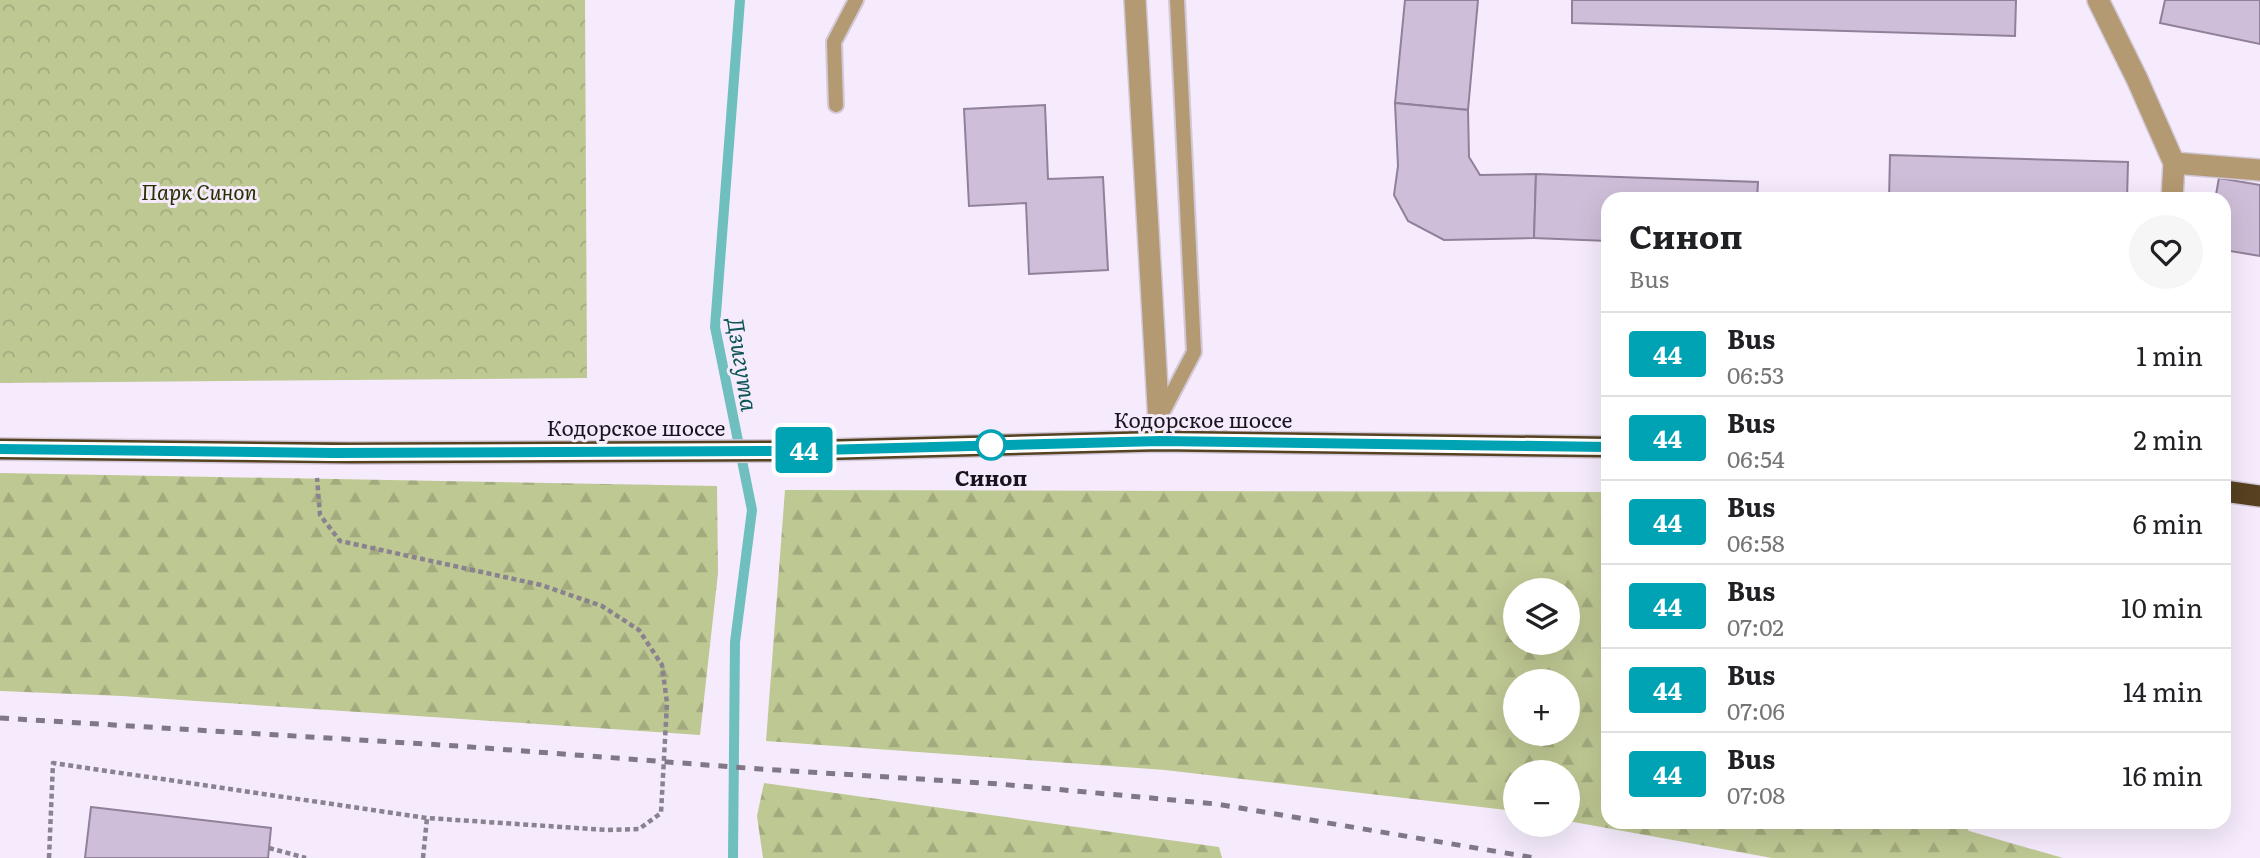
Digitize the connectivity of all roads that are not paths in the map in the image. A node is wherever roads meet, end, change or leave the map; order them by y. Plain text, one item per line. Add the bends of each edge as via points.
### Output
1 (856, 0) edge
2 (1135, 0) edge
3 (1177, 0) edge
4 (2098, 0) edge
5 (836, 105) dead end
6 (2174, 163) junction
7 (2260, 170) edge
8 (2172, 192) edge
9 (1159, 418) junction
10 (1160, 441) junction
11 (1601, 447) edge
12 (0, 449) edge
13 (2231, 492) edge
14 (2260, 496) edge

1 - 5 lane via 834,42
2 - 9 street
3 - 9 lane via 1194,352
4 - 6 street
6 - 7 street
6 - 8 street
9 - 10 street
10 - 11 highway, Кодорское шоссе
10 - 12 highway, Кодорское шоссе via 783,451
13 - 14 highway

